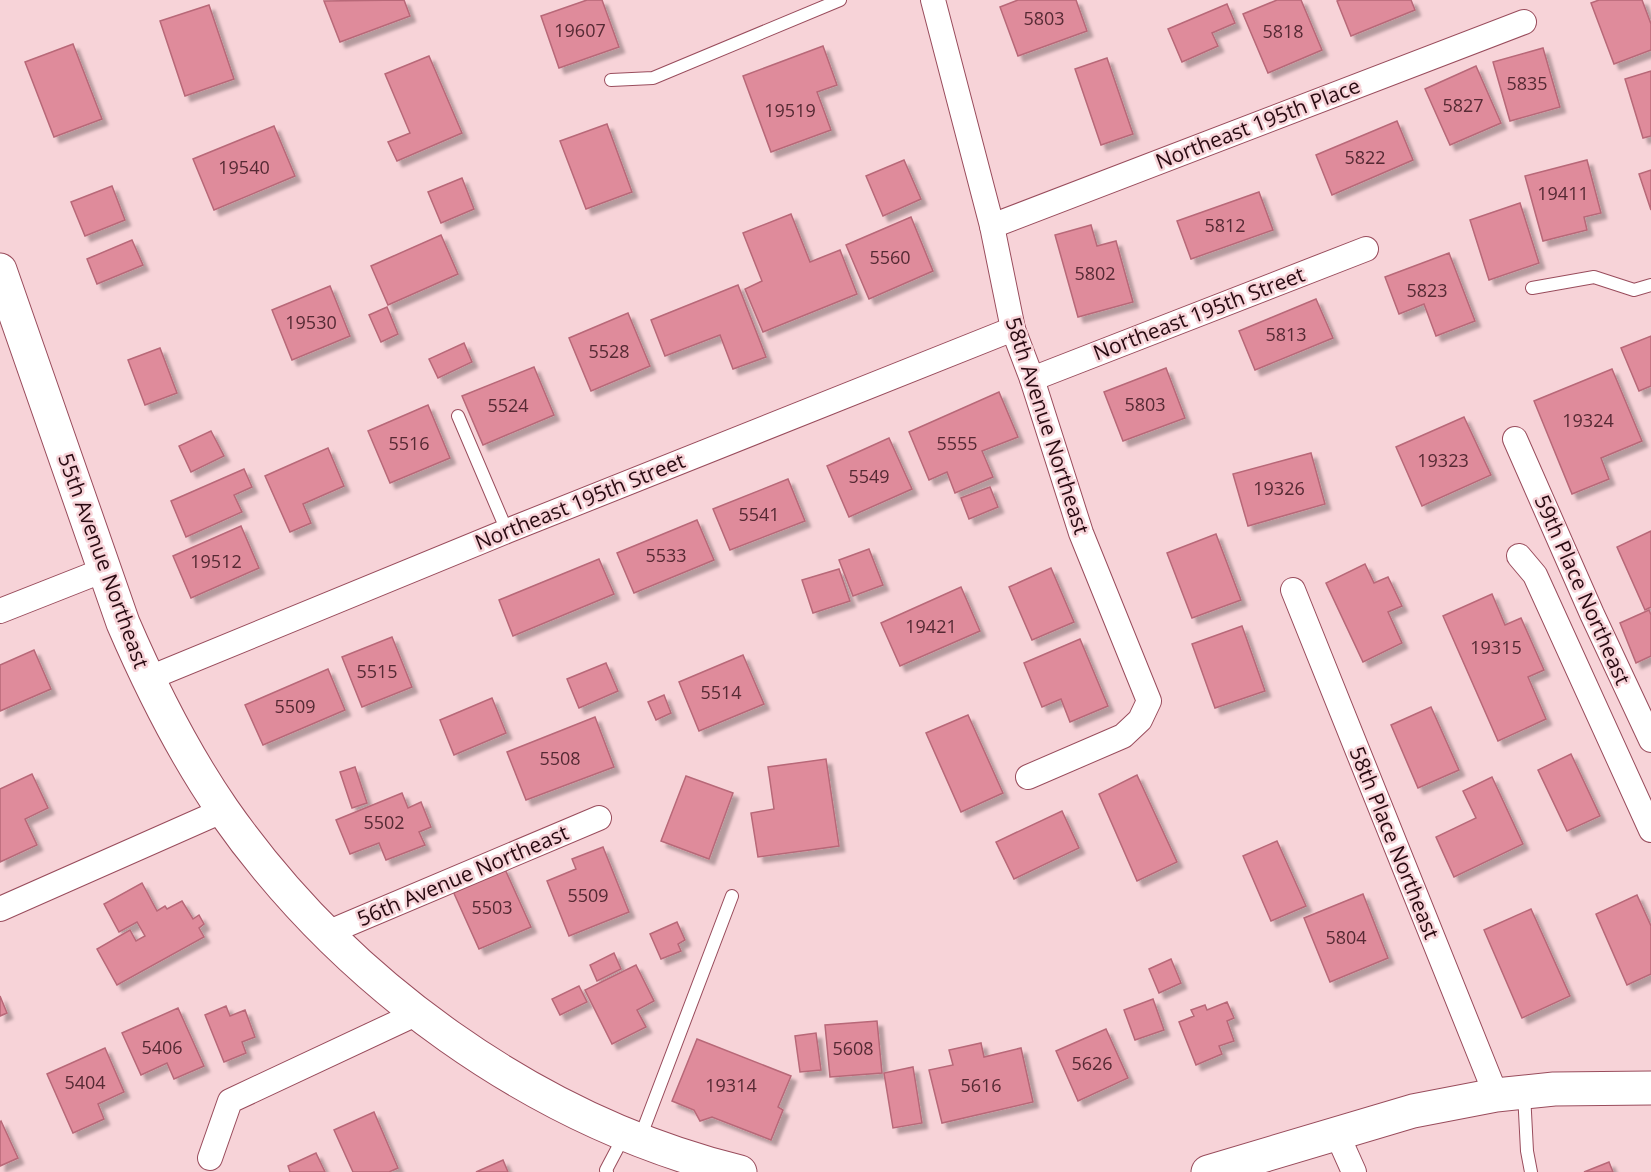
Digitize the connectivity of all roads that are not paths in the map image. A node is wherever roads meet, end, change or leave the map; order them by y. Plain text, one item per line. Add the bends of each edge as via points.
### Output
1 (840, 0) edge
2 (933, 0) edge
3 (1524, 22) dead end
4 (611, 80) dead end
5 (992, 226) junction
6 (1366, 249) dead end
7 (0, 270) edge
8 (1651, 285) edge
9 (1532, 288) dead end
10 (1013, 329) junction
11 (10, 331) edge
12 (1032, 379) junction
13 (458, 416) dead end
14 (1515, 439) dead end
15 (507, 531) junction
16 (1519, 556) dead end
17 (104, 570) junction
18 (1293, 590) dead end
19 (0, 611) edge
20 (147, 679) junction
21 (1651, 740) edge
22 (1028, 777) dead end
23 (224, 810) junction
24 (599, 818) dead end
25 (1651, 830) edge
26 (732, 896) dead end
27 (0, 909) edge
28 (327, 933) junction
29 (418, 1013) junction
30 (1651, 1088) edge
31 (1510, 1094) junction
32 (1337, 1134) junction
33 (633, 1136) junction
34 (210, 1158) dead end
35 (603, 1171) edge
36 (740, 1172) edge
37 (1208, 1172) edge
38 (1354, 1172) edge
39 (1531, 1172) edge

1 - 4 lane via 653,78
2 - 5 street, 58th Avenue Northeast
3 - 5 street, Northeast 195th Place
5 - 10 street, 58th Avenue Northeast
6 - 12 street, Northeast 195th Street
7 - 11 main road, 55th Avenue Northeast
8 - 9 lane via 1634,290 1594,277
10 - 12 street, 58th Avenue Northeast
10 - 15 street, Northeast 195th Street
11 - 17 main road, 55th Avenue Northeast
12 - 22 street, 58th Avenue Northeast via 1081,533 1149,701 1140,720 1124,736
13 - 15 lane
14 - 21 street, 59th Place Northeast
15 - 20 street, Northeast 195th Street
16 - 25 street, 59th Place Northeast via 1535,575
17 - 19 street
17 - 20 main road, 55th Avenue Northeast
18 - 31 street, 58th Place Northeast
20 - 23 main road, 55th Avenue Northeast via 181,744
23 - 27 street
23 - 28 main road, 55th Avenue Northeast via 273,875
24 - 28 street, 56th Avenue Northeast
26 - 33 lane
28 - 29 main road, 55th Avenue Northeast
29 - 33 main road, 55th Avenue Northeast via 524,1084
29 - 34 street via 230,1101
30 - 31 main road via 1554,1089
31 - 32 main road via 1413,1111
31 - 39 lane
32 - 37 main road
32 - 38 street
33 - 35 lane
33 - 36 main road, 55th Avenue Northeast

